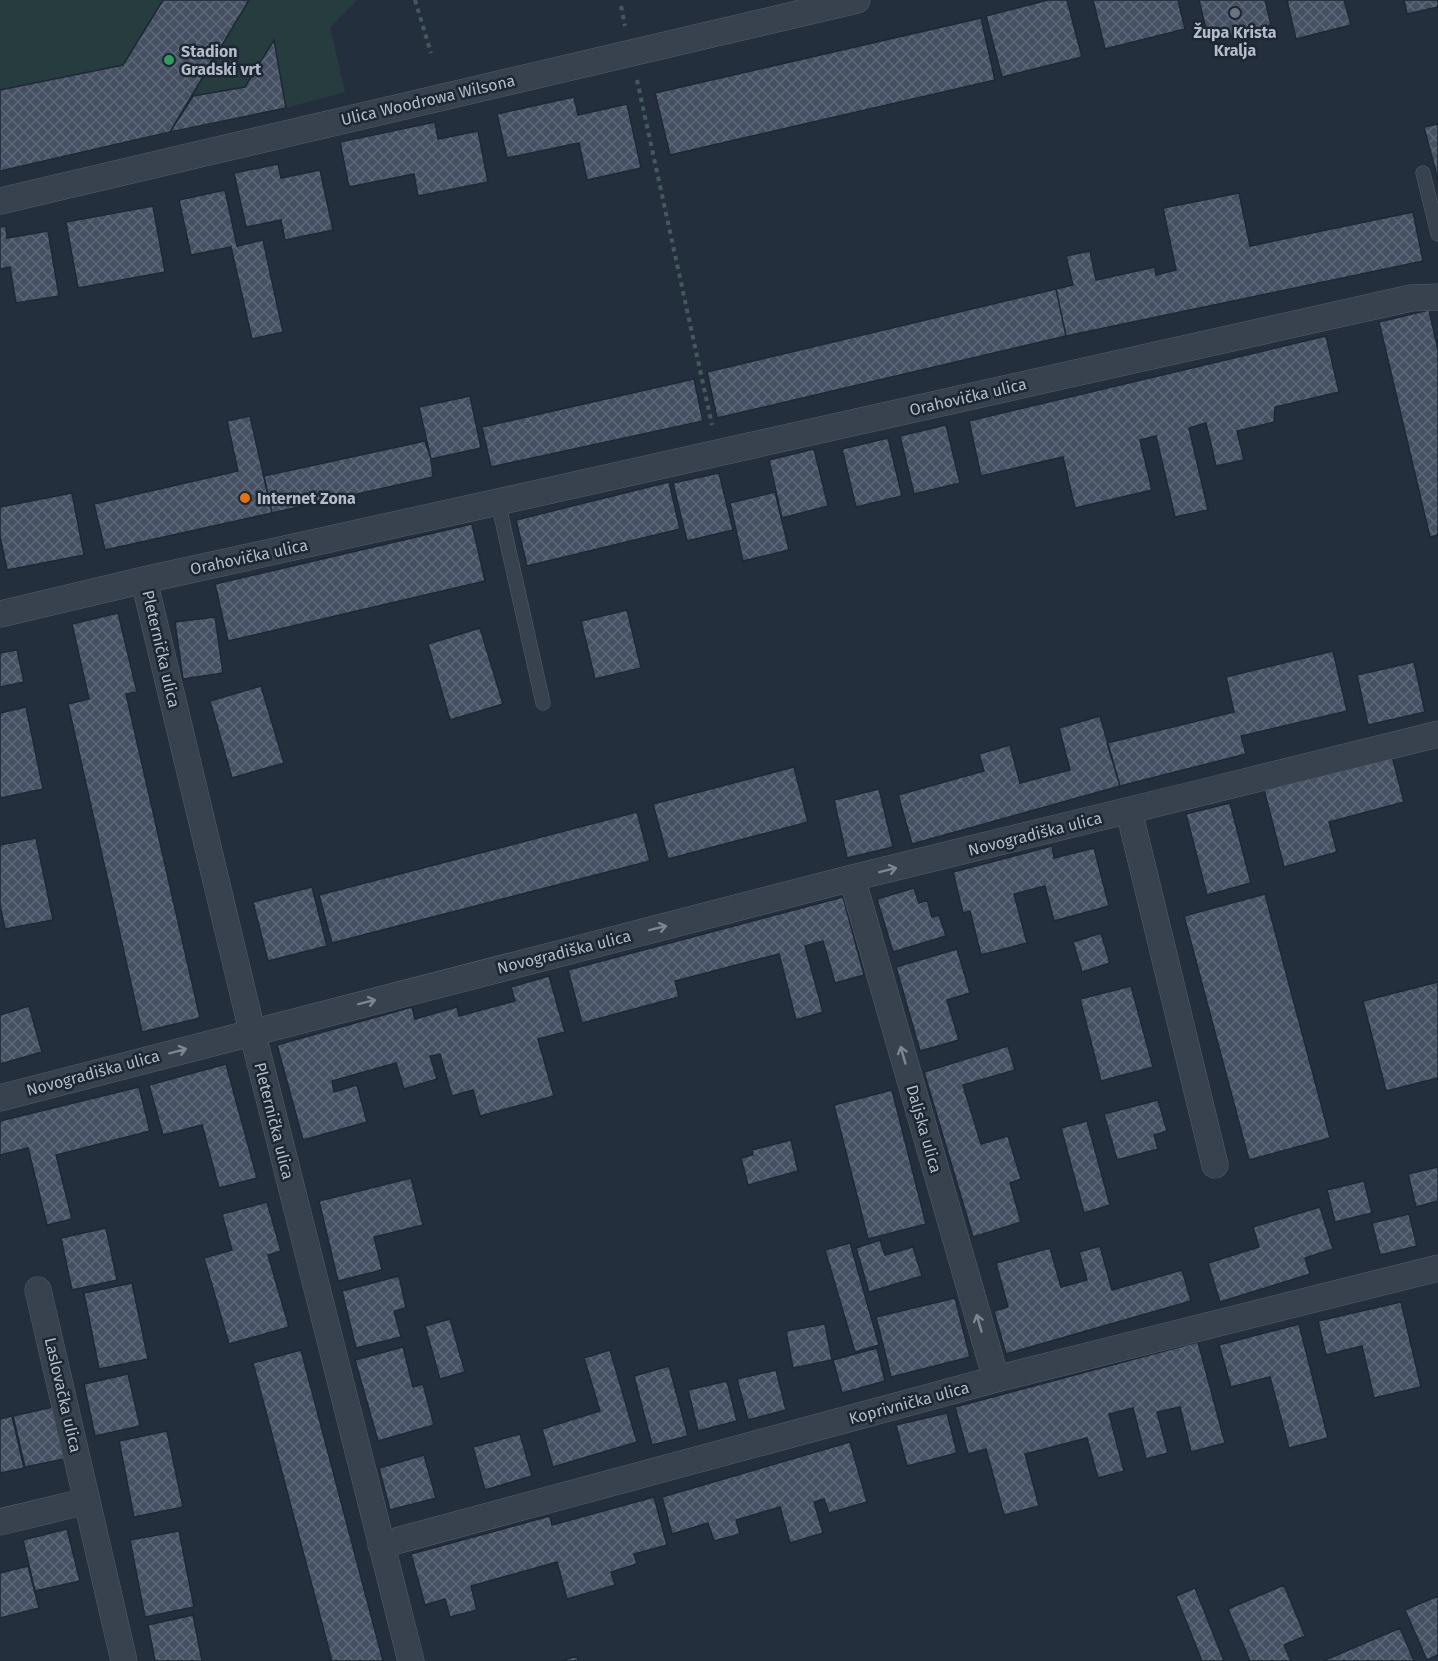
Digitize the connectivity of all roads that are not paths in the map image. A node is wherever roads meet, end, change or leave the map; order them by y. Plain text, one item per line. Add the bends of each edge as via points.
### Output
1 (857, 0) edge
2 (1423, 173) dead end
3 (0, 201) edge
4 (1438, 234) edge
5 (1438, 297) edge
6 (498, 502) junction
7 (144, 580) junction
8 (0, 614) edge
9 (543, 703) dead end
10 (1438, 734) edge
11 (1129, 811) junction
12 (852, 878) junction
13 (252, 1031) junction
14 (0, 1098) edge
15 (1215, 1165) dead end
16 (1438, 1268) edge
17 (39, 1290) dead end
18 (996, 1379) junction
19 (87, 1501) junction
20 (0, 1522) edge
21 (381, 1545) junction
22 (124, 1661) edge
23 (411, 1661) edge

1 - 3 street, Ulica Woodrowa Wilsona
2 - 4 lane
5 - 6 street, Orahovička ulica via 1411,298
6 - 7 street, Orahovička ulica
6 - 9 lane
7 - 8 street, Orahovička ulica
7 - 13 street, Pleternička ulica
10 - 11 street, Novogradiška ulica
12 -> 11 street, Novogradiška ulica
11 - 15 street
13 -> 12 street, Novogradiška ulica
18 -> 12 street, Daljska ulica
14 -> 13 street, Novogradiška ulica
13 - 21 street, Pleternička ulica
16 - 18 street, Koprivnička ulica
17 - 19 street, Laslovačka ulica
18 - 21 street, Koprivnička ulica
19 - 20 street
19 - 22 street, Laslovačka ulica
21 - 23 street, Pleternička ulica

